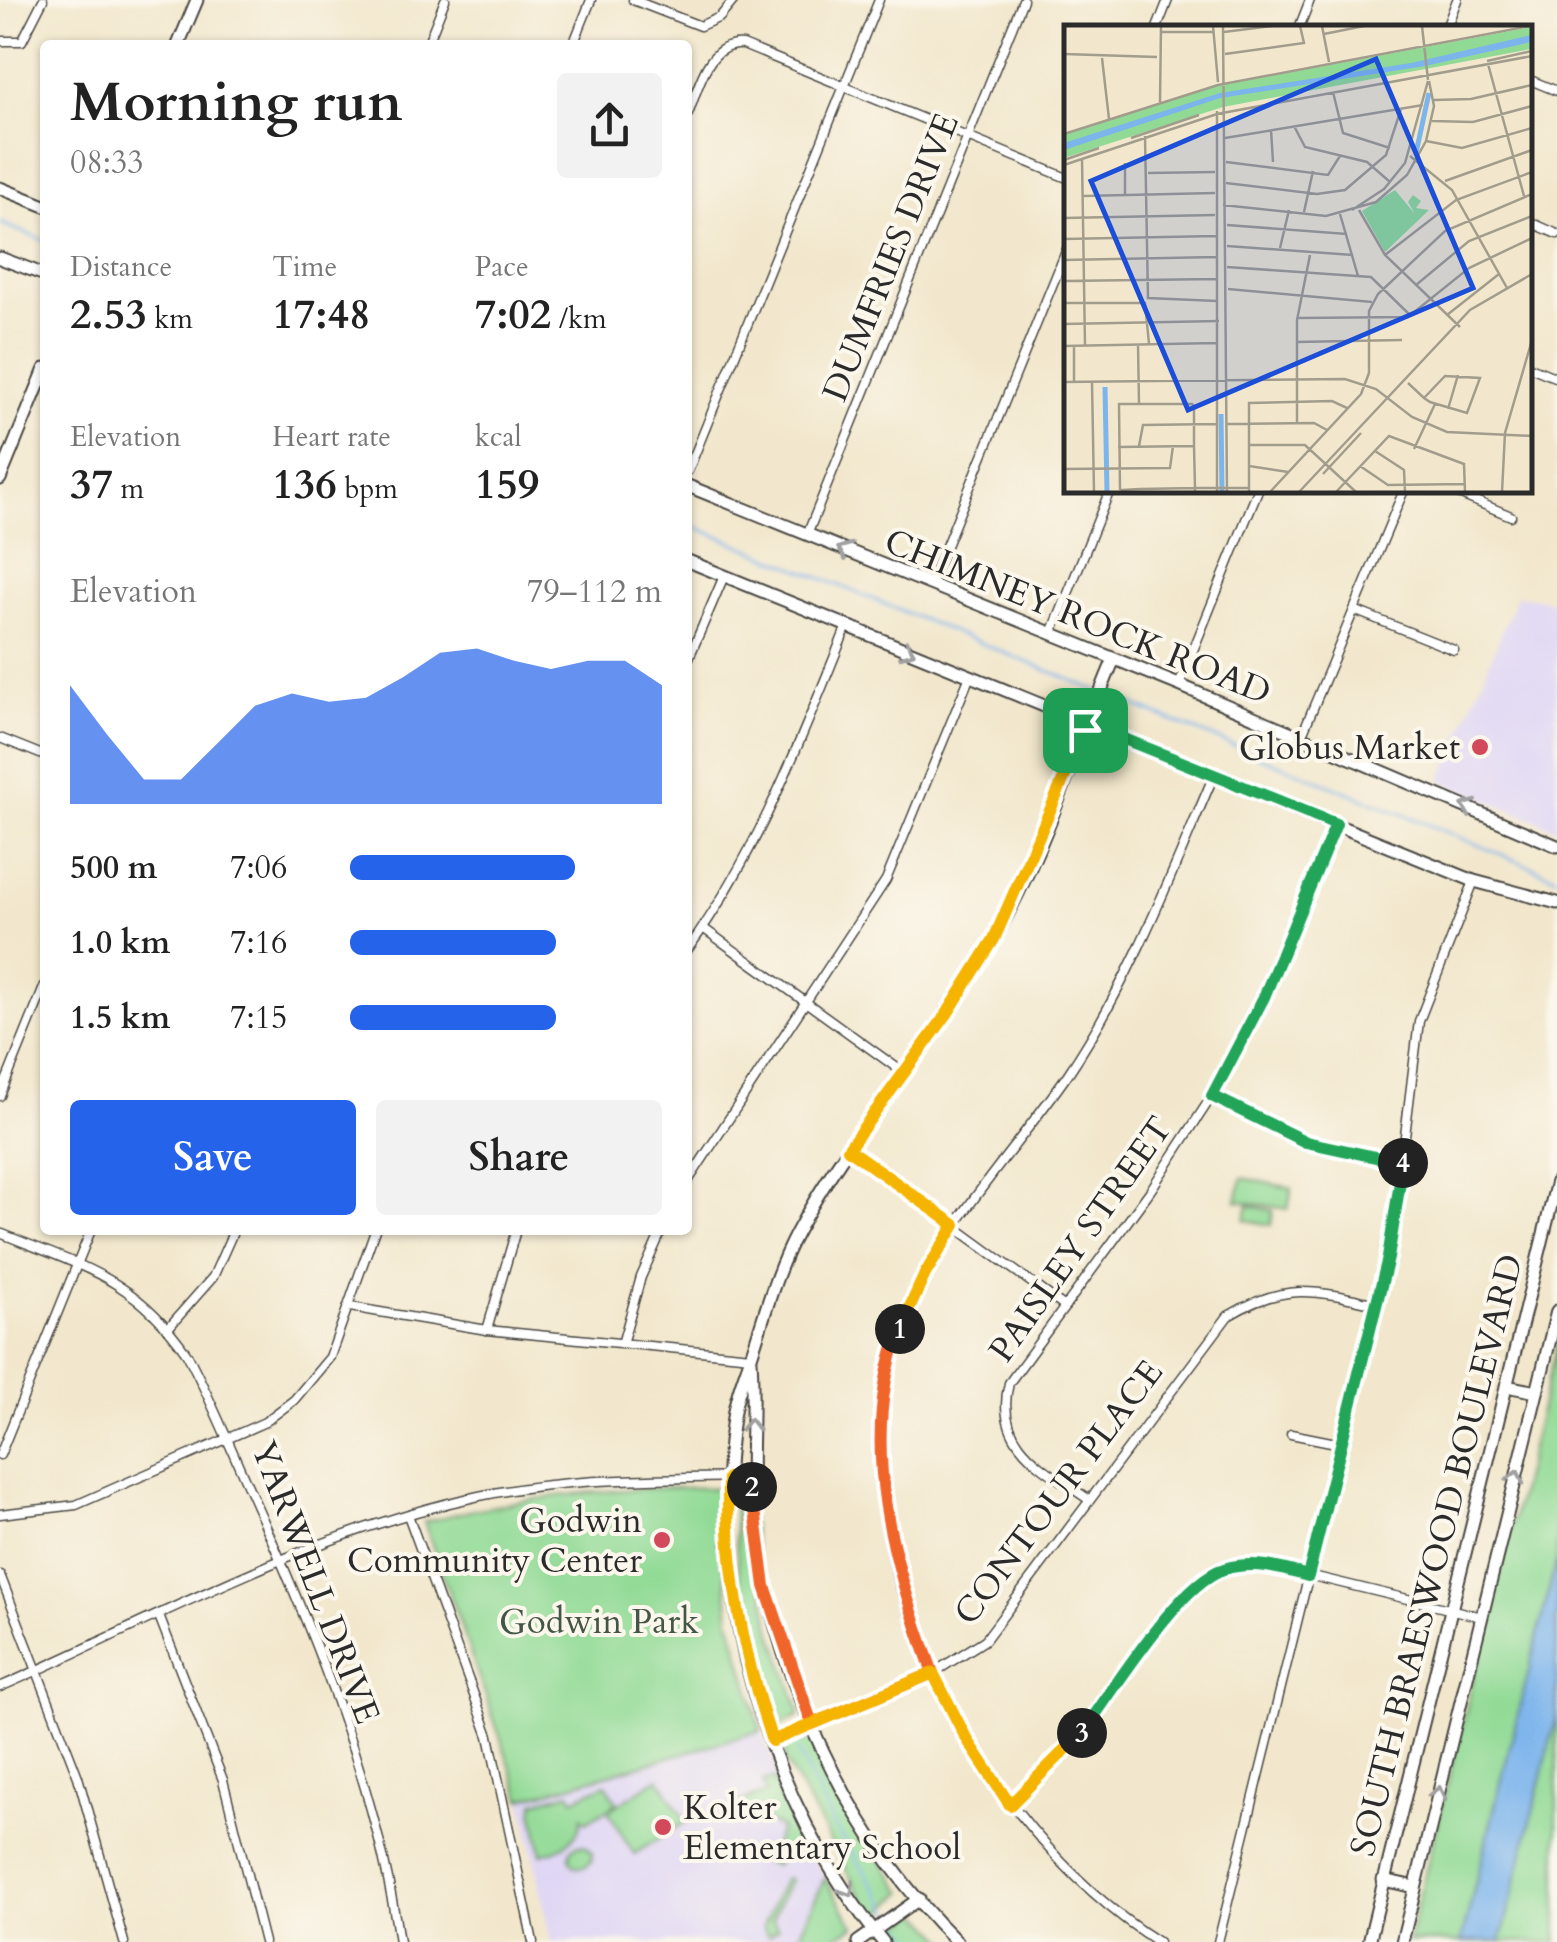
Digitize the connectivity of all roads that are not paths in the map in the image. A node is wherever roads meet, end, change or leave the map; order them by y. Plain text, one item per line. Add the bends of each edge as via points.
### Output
1 (42, 0) edge
2 (196, 0) edge
3 (446, 0) edge
4 (591, 0) edge
5 (633, 0) edge
6 (734, 0) edge
7 (880, 0) edge
8 (1023, 0) edge
9 (1168, 0) edge
10 (1310, 0) edge
11 (1457, 0) edge
12 (1158, 25) edge
13 (1300, 25) edge
14 (1447, 25) edge
15 (180, 40) edge
16 (429, 40) edge
17 (575, 40) edge
18 (5, 42) edge
19 (1532, 81) edge
20 (844, 86) junction
21 (1557, 91) edge
22 (692, 104) edge
23 (968, 137) junction
24 (1064, 177) edge
25 (0, 188) edge
26 (40, 204) edge
27 (1532, 223) edge
28 (1557, 234) edge
29 (1064, 256) edge
30 (0, 258) edge
31 (40, 274) edge
32 (1532, 368) edge
33 (1557, 378) edge
34 (40, 381) edge
35 (692, 461) edge
36 (0, 479) edge
37 (692, 488) edge
38 (1109, 492) edge
39 (1257, 492) edge
40 (1403, 492) edge
41 (1454, 492) edge
42 (1511, 516) dead end
43 (807, 535) junction
44 (692, 564) edge
45 (724, 576) junction
46 (930, 585) junction
47 (1354, 610) junction
48 (846, 626) junction
49 (1052, 633) junction
50 (1454, 650) dead end
51 (692, 651) edge
52 (1114, 660) junction
53 (970, 676) junction
54 (1179, 685) junction
55 (1087, 724) junction
56 (1301, 737) junction
57 (0, 738) edge
58 (40, 754) edge
59 (1214, 775) junction
60 (1336, 824) junction
61 (1557, 846) edge
62 (1474, 880) junction
63 (1557, 903) edge
64 (703, 928) junction
65 (692, 943) edge
66 (40, 997) edge
67 (807, 1003) junction
68 (904, 1074) junction
69 (0, 1096) edge
70 (1212, 1096) junction
71 (848, 1149) junction
72 (1404, 1163) junction
73 (692, 1174) edge
74 (1557, 1181) edge
75 (955, 1225) junction
76 (0, 1234) edge
77 (89, 1235) edge
78 (232, 1235) edge
79 (373, 1235) edge
80 (515, 1235) edge
81 (660, 1235) edge
82 (77, 1264) junction
83 (1376, 1304) junction
84 (1065, 1306) junction
85 (350, 1307) junction
86 (1557, 1311) edge
87 (169, 1327) junction
88 (487, 1330) junction
89 (622, 1344) junction
90 (751, 1356) junction
91 (1506, 1386) junction
92 (1537, 1392) junction
93 (1291, 1434) dead end
94 (227, 1440) junction
95 (1341, 1444) junction
96 (0, 1455) edge
97 (751, 1477) junction
98 (728, 1478) junction
99 (1088, 1499) junction
100 (0, 1514) edge
101 (408, 1515) junction
102 (282, 1562) junction
103 (0, 1575) edge
104 (1308, 1576) junction
105 (1451, 1610) junction
106 (159, 1616) junction
107 (1482, 1617) junction
108 (39, 1670) junction
109 (933, 1673) junction
110 (0, 1687) edge
111 (812, 1724) junction
112 (772, 1741) junction
113 (1010, 1805) junction
114 (1383, 1880) junction
115 (1415, 1887) junction
116 (919, 1899) junction
117 (874, 1931) junction
118 (124, 1942) edge
119 (264, 1942) edge
120 (399, 1942) edge
121 (533, 1942) edge
122 (858, 1942) edge
123 (883, 1942) edge
124 (956, 1942) edge
125 (1158, 1942) edge
126 (1218, 1942) edge
127 (1369, 1942) edge
128 (1402, 1942) edge

1 - 18 street via 28,36
2 - 15 main road
3 - 16 street
4 - 17 street
5 - 6 street via 692,24 715,21
7 - 20 street
8 - 23 street, DUMFRIES DRIVE
9 - 12 street
10 - 13 street
11 - 14 street
19 - 21 street
20 - 22 street via 732,44 710,60
20 - 23 street
20 - 35 street
23 - 24 street
23 - 43 street, DUMFRIES DRIVE
25 - 26 main road
27 - 28 street
29 - 46 street
30 - 31 main road
32 - 33 street
34 - 36 main road
37 - 43 main road, CHIMNEY ROCK ROAD
38 - 49 street
39 - 54 street
40 - 47 street
41 - 42 street
46 -> 43 main road, CHIMNEY ROCK ROAD
44 - 45 main road
45 - 48 main road
45 - 51 street
46 - 49 main road, CHIMNEY ROCK ROAD
47 - 50 street
47 - 56 street
48 -> 53 main road
48 - 64 street via 763,826
49 - 52 main road, CHIMNEY ROCK ROAD
52 - 54 main road, CHIMNEY ROCK ROAD
52 - 55 main road
53 - 55 main road
53 - 67 street via 886,880
54 - 56 main road, CHIMNEY ROCK ROAD
55 - 59 main road
55 - 68 main road via 1009,912
61 -> 56 main road, CHIMNEY ROCK ROAD
57 - 58 street
59 - 60 main road
59 - 75 street via 1103,1017
60 - 62 main road
60 - 70 street, PAISLEY STREET via 1264,997
62 - 63 main road
62 - 72 street via 1419,1021
64 - 65 street
64 - 67 street
66 - 69 street
67 - 68 street
67 - 73 street
68 - 71 main road
70 - 72 street via 1306,1142
70 - 84 street, PAISLEY STREET
71 - 75 street
71 - 90 main road via 779,1268
72 - 83 street
74 - 91 main road, SOUTH BRAESWOOD BOULEVARD
75 - 84 street
75 - 109 street via 910,1304 884,1398 883,1498 900,1584
76 - 82 street
77 - 82 street
78 - 87 street via 213,1277
79 - 85 street, YARWELL DRIVE
80 - 88 street
81 - 89 street
82 - 87 street via 125,1286
82 - 96 street
83 - 95 street
83 - 99 street, CONTOUR PLACE via 1294,1290 1228,1316
84 - 99 street, PAISLEY STREET via 1009,1383 1005,1413 1022,1452
85 - 88 street
85 - 94 street, YARWELL DRIVE via 313,1380 264,1422
86 - 92 main road, SOUTH BRAESWOOD BOULEVARD
87 - 94 street
88 - 89 street
89 - 90 street
97 -> 90 main road
90 - 98 main road via 733,1415
91 - 92 main road
91 - 105 main road, SOUTH BRAESWOOD BOULEVARD
107 -> 92 main road, SOUTH BRAESWOOD BOULEVARD
93 - 95 street
94 - 100 street via 76,1506
94 - 102 street, YARWELL DRIVE
95 - 104 street
97 - 98 street
97 - 111 main road via 765,1586
98 - 101 street via 576,1481
98 - 112 main road via 738,1620
99 - 109 street, CONTOUR PLACE via 985,1640
101 - 102 street
101 - 121 street via 489,1736
102 - 106 street
102 - 120 street, YARWELL DRIVE via 336,1703
103 - 108 street
104 - 105 street
104 - 113 street via 1255,1564 1214,1572 1193,1586 1075,1742
104 - 126 street
105 - 107 street
105 - 114 main road, SOUTH BRAESWOOD BOULEVARD
106 - 108 street
106 - 119 street via 223,1780
115 -> 107 main road, SOUTH BRAESWOOD BOULEVARD
108 - 110 street
108 - 118 street via 78,1776
109 - 111 street, CONTOUR PLACE
109 - 113 street
111 - 112 street, CONTOUR PLACE
111 - 116 main road via 854,1807
112 -> 117 main road via 816,1840
113 - 125 street via 1068,1873
114 - 115 main road
114 - 127 main road, SOUTH BRAESWOOD BOULEVARD
115 - 128 main road, SOUTH BRAESWOOD BOULEVARD
116 - 117 main road
116 - 124 main road
117 - 122 main road
117 - 123 main road

